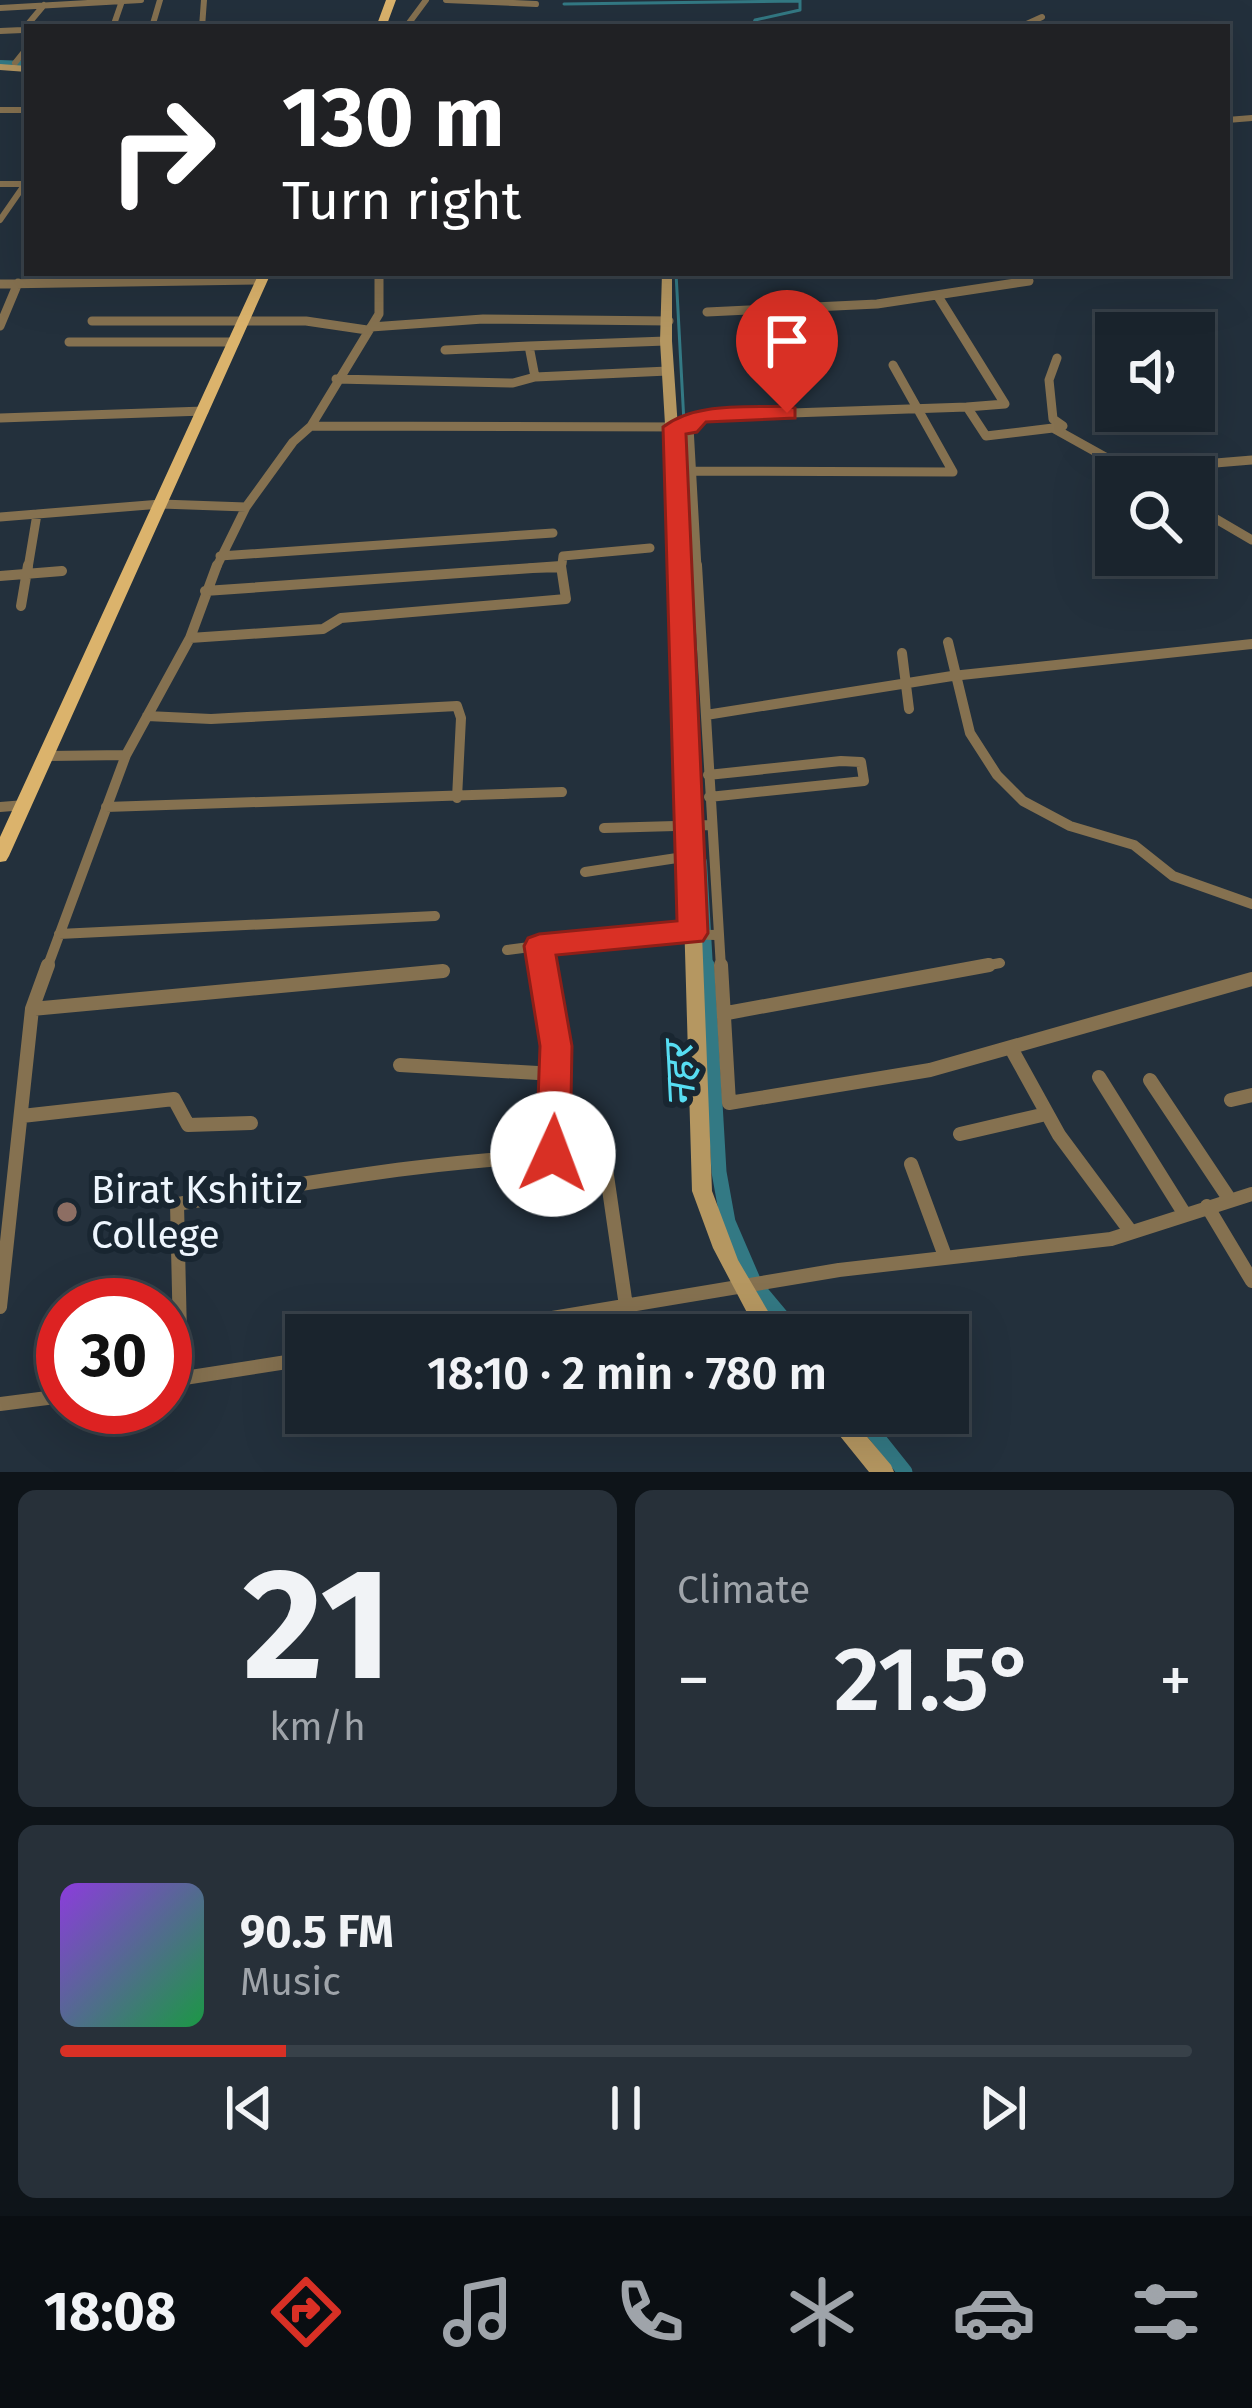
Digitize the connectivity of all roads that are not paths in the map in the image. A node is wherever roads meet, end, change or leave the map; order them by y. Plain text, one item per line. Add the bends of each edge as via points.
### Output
1 (141, 0) edge
2 (446, 0) edge
3 (105, 1) edge
4 (122, 1) edge
5 (37, 4) edge
6 (536, 4) dead end
7 (0, 8) edge
8 (1042, 17) dead end
9 (1027, 24) edge
10 (24, 52) edge
11 (15, 63) dead end
12 (24, 187) edge
13 (0, 220) edge
14 (379, 276) edge
15 (668, 276) edge
16 (263, 277) edge
17 (46, 278) edge
18 (1029, 281) dead end
19 (0, 284) edge
20 (18, 284) junction
21 (939, 298) junction
22 (707, 312) dead end
23 (245, 320) junction
24 (92, 321) dead end
25 (669, 321) junction
26 (0, 326) edge
27 (369, 329) junction
28 (666, 340) junction
29 (69, 342) dead end
30 (235, 342) junction
31 (529, 346) junction
32 (445, 350) dead end
33 (1057, 358) dead end
34 (893, 365) dead end
35 (668, 371) junction
36 (535, 376) junction
37 (336, 379) junction
38 (967, 407) junction
39 (918, 410) junction
40 (204, 412) junction
41 (0, 418) edge
42 (311, 426) junction
43 (680, 427) junction
44 (1071, 432) dead end
45 (1103, 456) edge
46 (1252, 460) edge
47 (1215, 463) edge
48 (692, 471) junction
49 (161, 505) junction
50 (246, 508) junction
51 (37, 514) junction
52 (0, 517) edge
53 (1215, 518) edge
54 (553, 533) dead end
55 (1252, 540) edge
56 (650, 548) dead end
57 (220, 556) junction
58 (562, 564) dead end
59 (62, 571) dead end
60 (27, 574) junction
61 (0, 577) edge
62 (205, 591) junction
63 (21, 606) dead end
64 (190, 638) junction
65 (948, 642) dead end
66 (1252, 644) edge
67 (902, 653) dead end
68 (952, 676) junction
69 (907, 683) junction
70 (909, 709) dead end
71 (706, 715) junction
72 (147, 716) junction
73 (126, 755) junction
74 (48, 756) junction
75 (708, 776) junction
76 (562, 792) dead end
77 (710, 797) junction
78 (457, 798) junction
79 (25, 805) junction
80 (0, 807) edge
81 (106, 807) junction
82 (711, 825) junction
83 (688, 826) junction
84 (604, 828) dead end
85 (0, 856) edge
86 (690, 856) junction
87 (585, 872) dead end
88 (1252, 904) edge
89 (435, 916) dead end
90 (692, 933) junction
91 (58, 934) junction
92 (716, 935) junction
93 (539, 946) junction
94 (507, 950) dead end
95 (1000, 963) dead end
96 (443, 971) dead end
97 (1252, 979) edge
98 (32, 1009) junction
99 (727, 1013) junction
100 (1012, 1050) junction
101 (400, 1065) dead end
102 (555, 1074) junction
103 (1099, 1077) dead end
104 (1150, 1080) dead end
105 (1252, 1095) edge
106 (1232, 1100) dead end
107 (1046, 1114) junction
108 (22, 1116) junction
109 (250, 1123) dead end
110 (960, 1134) dead end
111 (553, 1154) junction
112 (911, 1164) dead end
113 (1252, 1194) edge
114 (1230, 1200) junction
115 (1207, 1206) junction
116 (1184, 1213) junction
117 (1132, 1232) junction
118 (945, 1256) junction
119 (175, 1278) edge
120 (1252, 1281) edge
121 (740, 1290) junction
122 (626, 1306) junction
123 (0, 1307) edge
124 (577, 1314) edge
125 (757, 1314) edge
126 (285, 1362) edge
127 (192, 1377) edge
128 (36, 1399) edge
129 (0, 1404) edge
130 (852, 1434) edge
131 (884, 1472) edge

1 - 4 street
2 - 6 street
3 - 4 street
3 - 5 street
5 - 7 street
8 - 9 street
10 - 11 street
12 - 13 street
14 - 27 street via 380,314
15 - 25 street
16 - 17 street
16 - 23 main road
17 - 20 street
18 - 21 street
19 - 20 street
20 - 26 street
21 - 22 street
21 - 38 street via 1004,404
23 - 24 street
23 - 27 street
23 - 30 main road
25 - 27 street via 483,319
25 - 28 street
27 - 37 street
28 - 31 street
28 - 35 street
29 - 30 street
30 - 40 main road
31 - 32 street
31 - 36 street
33 - 44 street via 1049,380 1053,419
34 - 39 street
35 - 36 street
35 - 43 street
36 - 37 street via 513,383
37 - 42 street
38 - 39 street
38 - 45 street via 986,436 1053,428
39 - 43 street via 706,416
39 - 48 street via 953,472
40 - 41 street
40 - 49 main road
42 - 43 street
42 - 50 street
43 - 48 street
43 - 83 street
46 - 47 street
48 - 71 street
49 - 50 street
49 - 51 street
49 - 74 main road
50 - 57 street
51 - 52 street
51 - 60 street
53 - 55 street
54 - 57 street
56 - 58 street via 563,556
57 - 62 street
59 - 60 street
60 - 61 street
60 - 63 street
62 - 64 street
62 - 64 street via 561,566 566,599
64 - 72 street
65 - 68 street
66 - 68 street
67 - 69 street
68 - 69 street
68 - 88 street via 970,733 1023,801 1134,845 1173,876
69 - 70 street
69 - 71 street
71 - 75 street
72 - 73 street
72 - 78 street via 457,706
73 - 74 street
73 - 81 street
74 - 79 main road
75 - 77 street
75 - 77 street via 861,762 864,781
76 - 78 street
77 - 82 street
78 - 81 street
79 - 80 street
79 - 85 main road
81 - 91 street
82 - 83 street
82 - 92 street
83 - 84 street
83 - 86 street
86 - 87 street
86 - 90 street
89 - 91 street
90 - 92 street
90 - 93 street
90 - 121 street via 702,1191
91 - 98 street
92 - 99 street
93 - 94 street
93 - 102 street
95 - 99 street
96 - 98 street
97 - 100 street
98 - 108 street
99 - 100 street via 729,1103
100 - 107 street
101 - 102 street
102 - 111 street
103 - 116 street
104 - 114 street
105 - 106 street
107 - 110 street
107 - 117 street
108 - 109 street via 174,1099 188,1125
108 - 123 street
111 - 119 street via 177,1204
111 - 122 street via 604,1155
112 - 118 street
113 - 114 street
114 - 115 street
115 - 116 street
115 - 120 street
116 - 117 street
117 - 118 street
118 - 121 street
121 - 122 street
121 - 125 street
122 - 124 street
126 - 127 street
128 - 129 street
130 - 131 street

